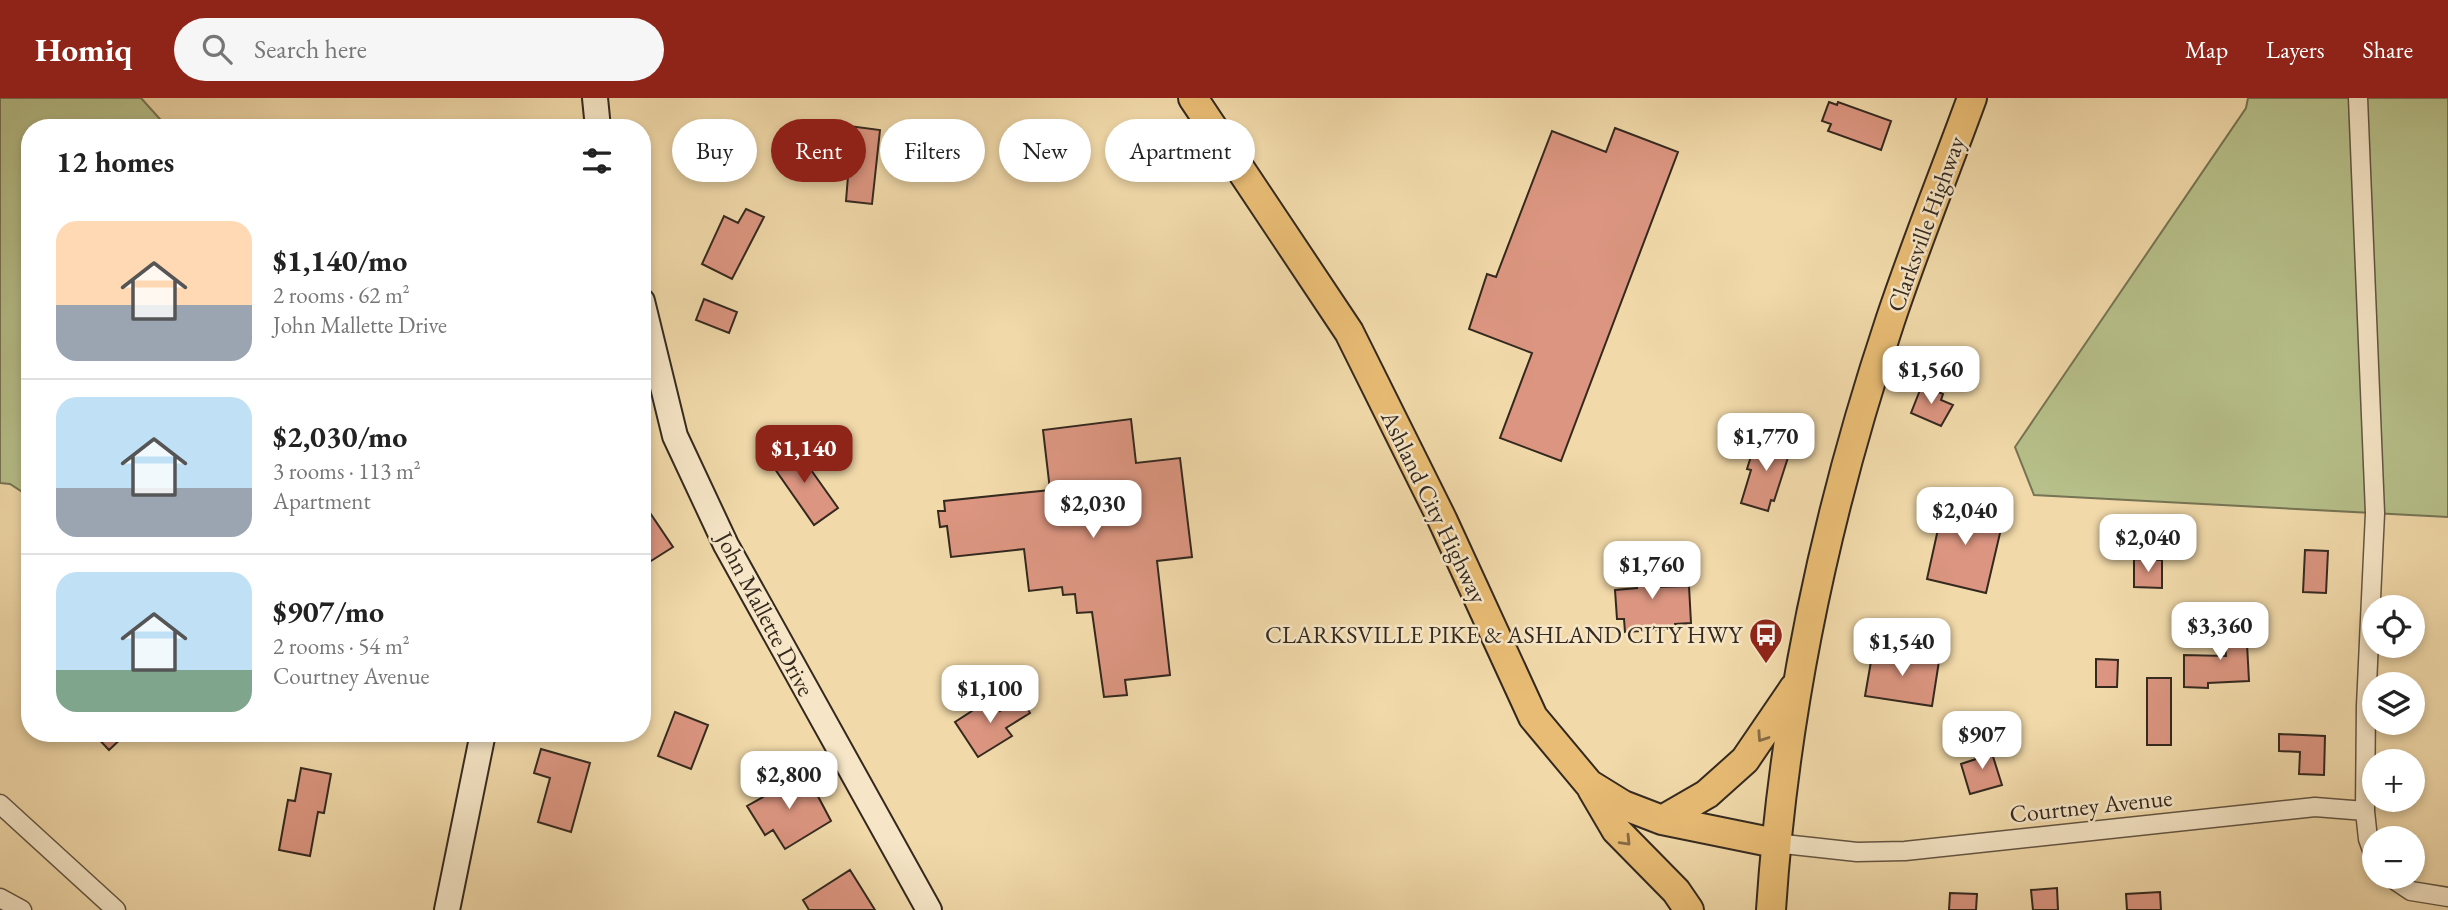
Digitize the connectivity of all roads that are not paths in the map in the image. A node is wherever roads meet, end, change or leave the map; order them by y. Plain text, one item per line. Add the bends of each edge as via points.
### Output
1 (595, 98) edge
2 (1193, 98) edge
3 (1972, 98) edge
4 (2358, 98) edge
5 (597, 119) edge
6 (651, 338) edge
7 (1800, 680) junction
8 (481, 742) edge
9 (2366, 749) edge
10 (1589, 784) junction
11 (0, 804) edge
12 (2362, 811) edge
13 (1662, 820) junction
14 (1776, 843) junction
15 (2408, 889) edge
16 (2448, 897) edge
17 (0, 898) edge
18 (22, 910) edge
19 (116, 910) edge
20 (447, 910) edge
21 (929, 910) edge
22 (1689, 910) edge
23 (1771, 910) edge

1 - 5 street
2 - 10 main road, Ashland City Highway via 1349,332 1533,717
3 - 7 main road, Clarksville Highway via 1864,405 1824,559
4 - 9 street via 2375,513
6 - 21 street, John Mallette Drive via 675,436 721,533
7 -> 13 main road via 1745,761 1707,794
7 - 14 main road, Clarksville Highway
8 - 20 street
10 - 13 main road, Ashland City Highway via 1623,805
10 -> 22 main road via 1616,830
11 - 19 street
12 - 14 street, Courtney Avenue via 2315,807 1905,852
13 - 14 main road, Ashland City Highway
14 - 23 main road, Clarksville Highway
15 - 16 street
17 - 18 street

